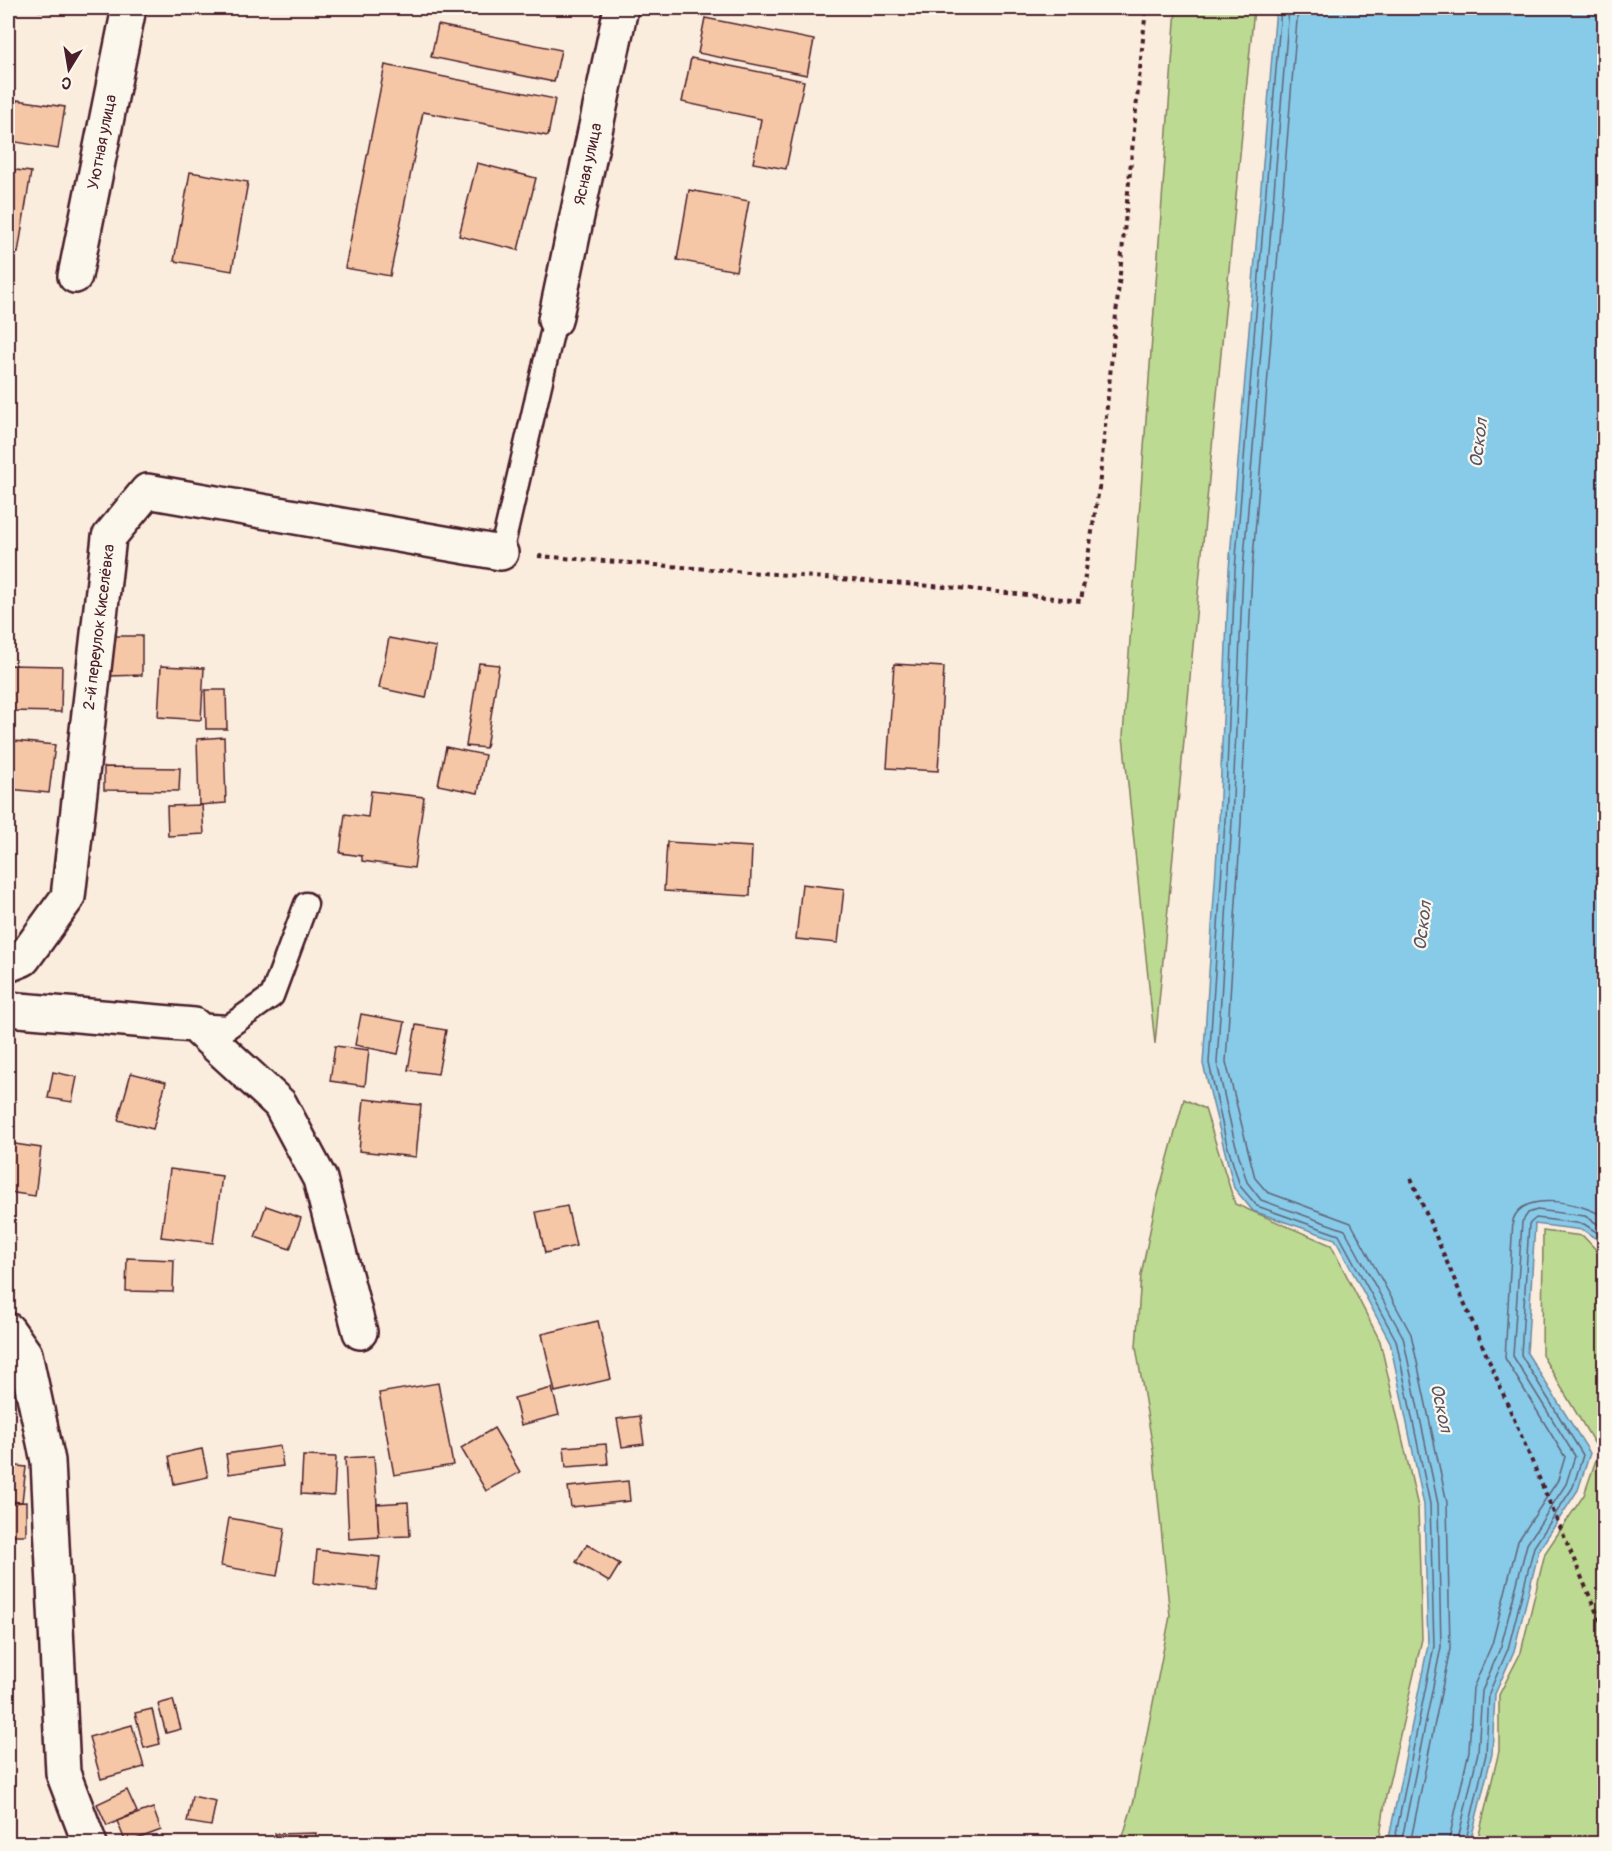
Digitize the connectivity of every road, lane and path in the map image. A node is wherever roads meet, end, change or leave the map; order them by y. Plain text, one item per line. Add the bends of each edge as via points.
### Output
1 (129, 8) edge
2 (621, 8) edge
3 (1146, 8) edge
4 (75, 276) dead end
5 (555, 320) joint
6 (501, 553) junction
7 (306, 904) dead end
8 (8, 965) edge
9 (8, 1008) edge
10 (194, 1025) junction
11 (1411, 1178) dead end
12 (8, 1330) edge
13 (360, 1332) dead end
14 (1605, 1630) edge
15 (90, 1844) edge

1 - 4 street, Уютная улица
2 - 5 street, Ясная улица
3 - 6 path via 1099,488 1081,601
5 - 6 lane
6 - 8 street, 2-й переулок Киселёвка via 147,491 109,537 68,897 23,959
7 - 10 lane via 272,996 228,1028
9 - 10 street
10 - 13 street via 280,1104 320,1179
11 - 14 path
12 - 15 street via 25,1354 48,1461 63,1773

